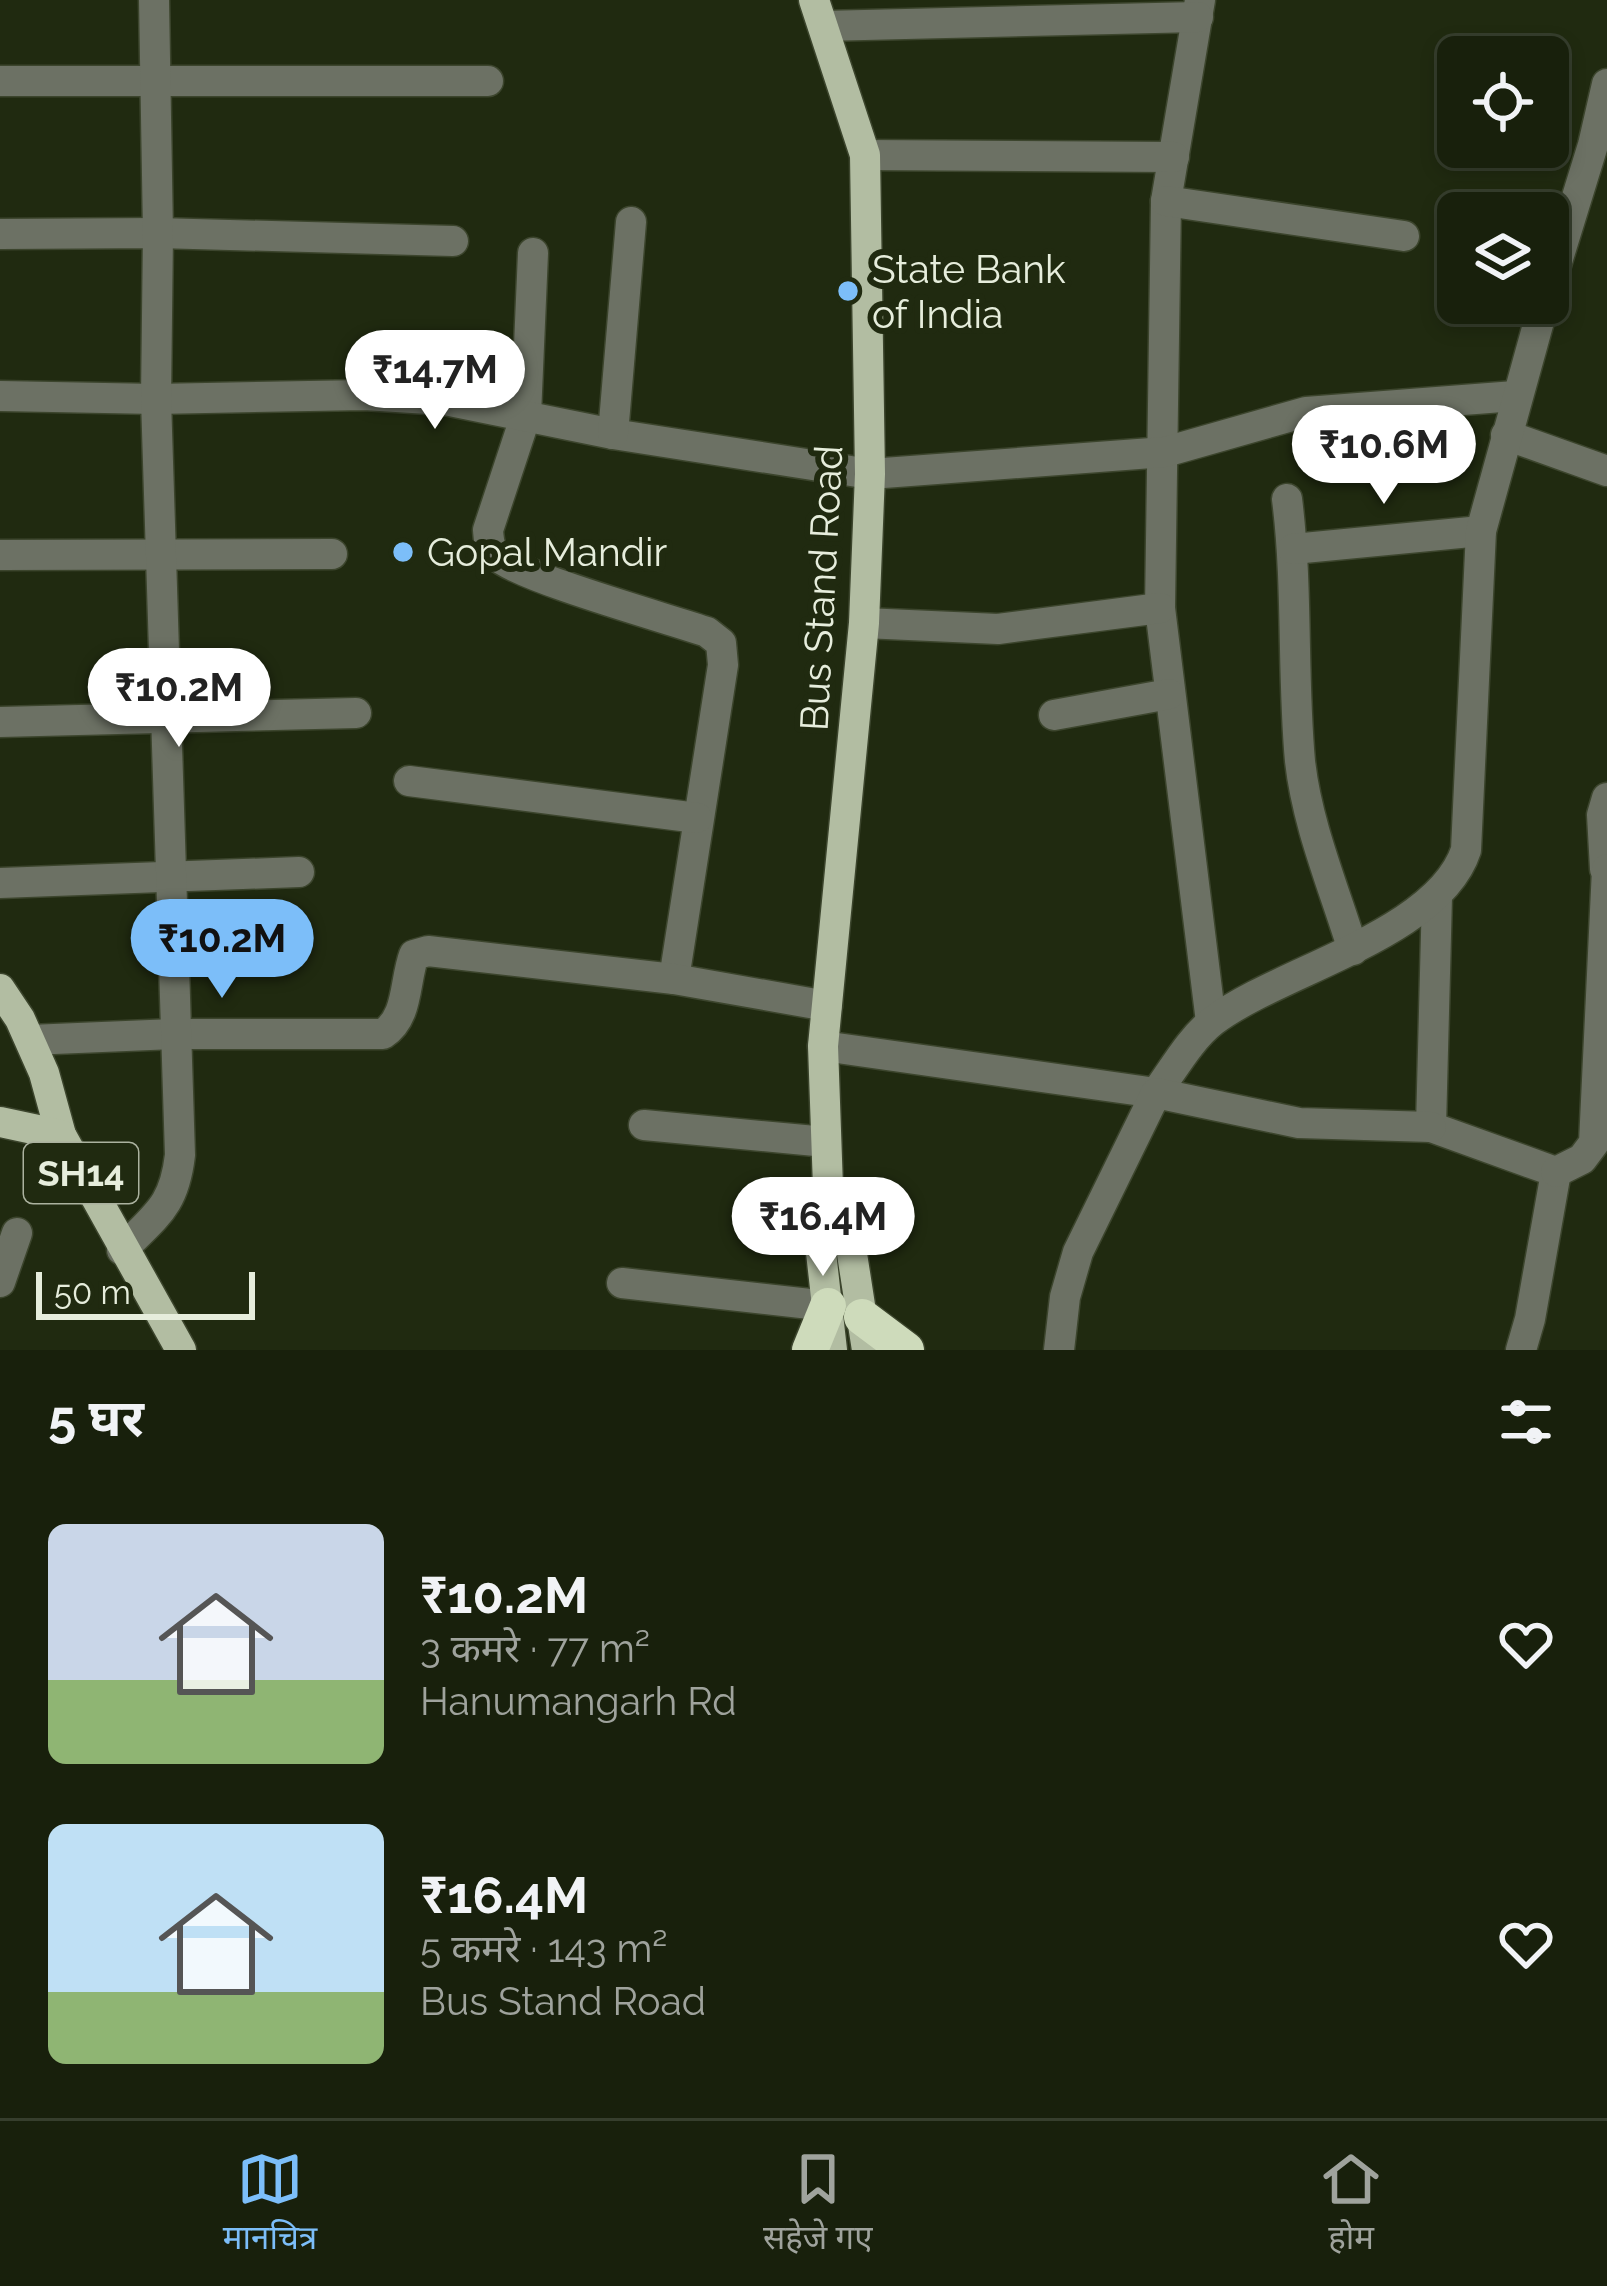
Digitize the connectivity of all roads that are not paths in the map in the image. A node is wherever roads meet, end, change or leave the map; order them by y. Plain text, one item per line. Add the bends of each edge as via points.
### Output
1 (154, 0) edge
2 (1199, 8) edge
3 (819, 13) edge
4 (0, 81) edge
5 (156, 81) junction
6 (488, 81) dead end
7 (1607, 84) edge
8 (1600, 149) edge
9 (865, 155) junction
10 (1174, 157) junction
11 (1166, 201) junction
12 (631, 223) dead end
13 (158, 233) junction
14 (0, 234) edge
15 (1569, 234) edge
16 (1404, 236) dead end
17 (453, 242) dead end
18 (533, 253) dead end
19 (1537, 324) edge
20 (0, 396) edge
21 (1515, 396) junction
22 (156, 399) junction
23 (526, 415) junction
24 (613, 434) junction
25 (1506, 435) junction
26 (1165, 452) junction
27 (1607, 471) edge
28 (870, 474) junction
29 (1287, 499) dead end
30 (1481, 531) junction
31 (1294, 549) junction
32 (332, 554) dead end
33 (0, 555) edge
34 (161, 557) junction
35 (1160, 608) junction
36 (864, 623) junction
37 (1169, 694) junction
38 (356, 713) dead end
39 (1054, 715) dead end
40 (168, 717) junction
41 (0, 722) edge
42 (409, 782) dead end
43 (1607, 798) edge
44 (697, 818) junction
45 (1606, 868) edge
46 (298, 872) dead end
47 (172, 876) junction
48 (0, 884) edge
49 (1436, 896) junction
50 (1353, 950) junction
51 (674, 980) junction
52 (0, 988) edge
53 (827, 1006) junction
54 (1211, 1022) junction
55 (174, 1034) junction
56 (30, 1040) junction
57 (823, 1046) junction
58 (1156, 1094) junction
59 (0, 1122) edge
60 (644, 1125) dead end
61 (1430, 1126) junction
62 (61, 1135) junction
63 (826, 1142) junction
64 (1556, 1172) junction
65 (17, 1233) dead end
66 (122, 1250) junction
67 (0, 1282) edge
68 (622, 1283) dead end
69 (852, 1324) edge
70 (181, 1350) edge
71 (810, 1350) edge
72 (832, 1350) edge
73 (906, 1350) edge
74 (1059, 1350) edge
75 (1521, 1350) edge

1 - 5 street
2 - 3 street
2 - 10 street
3 - 9 main road, Bus Stand Road
4 - 5 street
5 - 6 street
5 - 13 street
7 - 8 street
8 - 15 street
9 - 10 street
9 - 28 main road, Bus Stand Road
10 - 11 street
11 - 16 street
11 - 26 street
12 - 24 street
13 - 14 street
13 - 17 street
13 - 22 street
18 - 23 street
19 - 21 street
20 - 22 street
21 - 25 street
21 - 26 street via 1306,412
22 - 23 street via 364,395
22 - 34 street
23 - 24 street
23 - 44 street via 488,530 501,560 721,643
24 - 28 street
25 - 27 street
25 - 30 street
26 - 28 street
26 - 35 street
28 - 36 main road, Bus Stand Road
29 - 31 street
30 - 31 street
30 - 49 street via 1466,850 1454,880
31 - 50 street via 1300,761
32 - 34 street
33 - 34 street
34 - 40 street
35 - 36 street via 998,629
35 - 37 street
36 - 53 main road, Bus Stand Road
37 - 39 street
37 - 54 street
38 - 40 street
40 - 41 street
40 - 47 street
42 - 44 street
43 - 45 street
44 - 51 street
45 - 64 street via 1594,1143
46 - 47 street
47 - 48 street
47 - 55 street
49 - 50 street
49 - 61 street
50 - 54 street
51 - 53 street
51 - 55 street via 428,951 414,955 401,1015 383,1034
52 - 56 main road, SH14
53 - 57 main road, Bus Stand Road
54 - 58 street
55 - 56 street
55 - 66 street via 176,1186
56 - 62 main road, SH14
57 - 58 street
57 - 63 main road, Bus Stand Road
58 - 61 street via 1300,1123
58 - 74 street via 1078,1252
59 - 62 main road
60 - 63 street
61 - 64 street
62 - 66 main road, SH14
63 - 69 main road, Bus Stand Road via 828,1187 845,1209
64 - 75 street
65 - 67 street
66 - 70 main road, SH14
68 - 69 street
69 - 71 highway
69 - 72 main road, Bus Stand Road
69 - 73 highway

